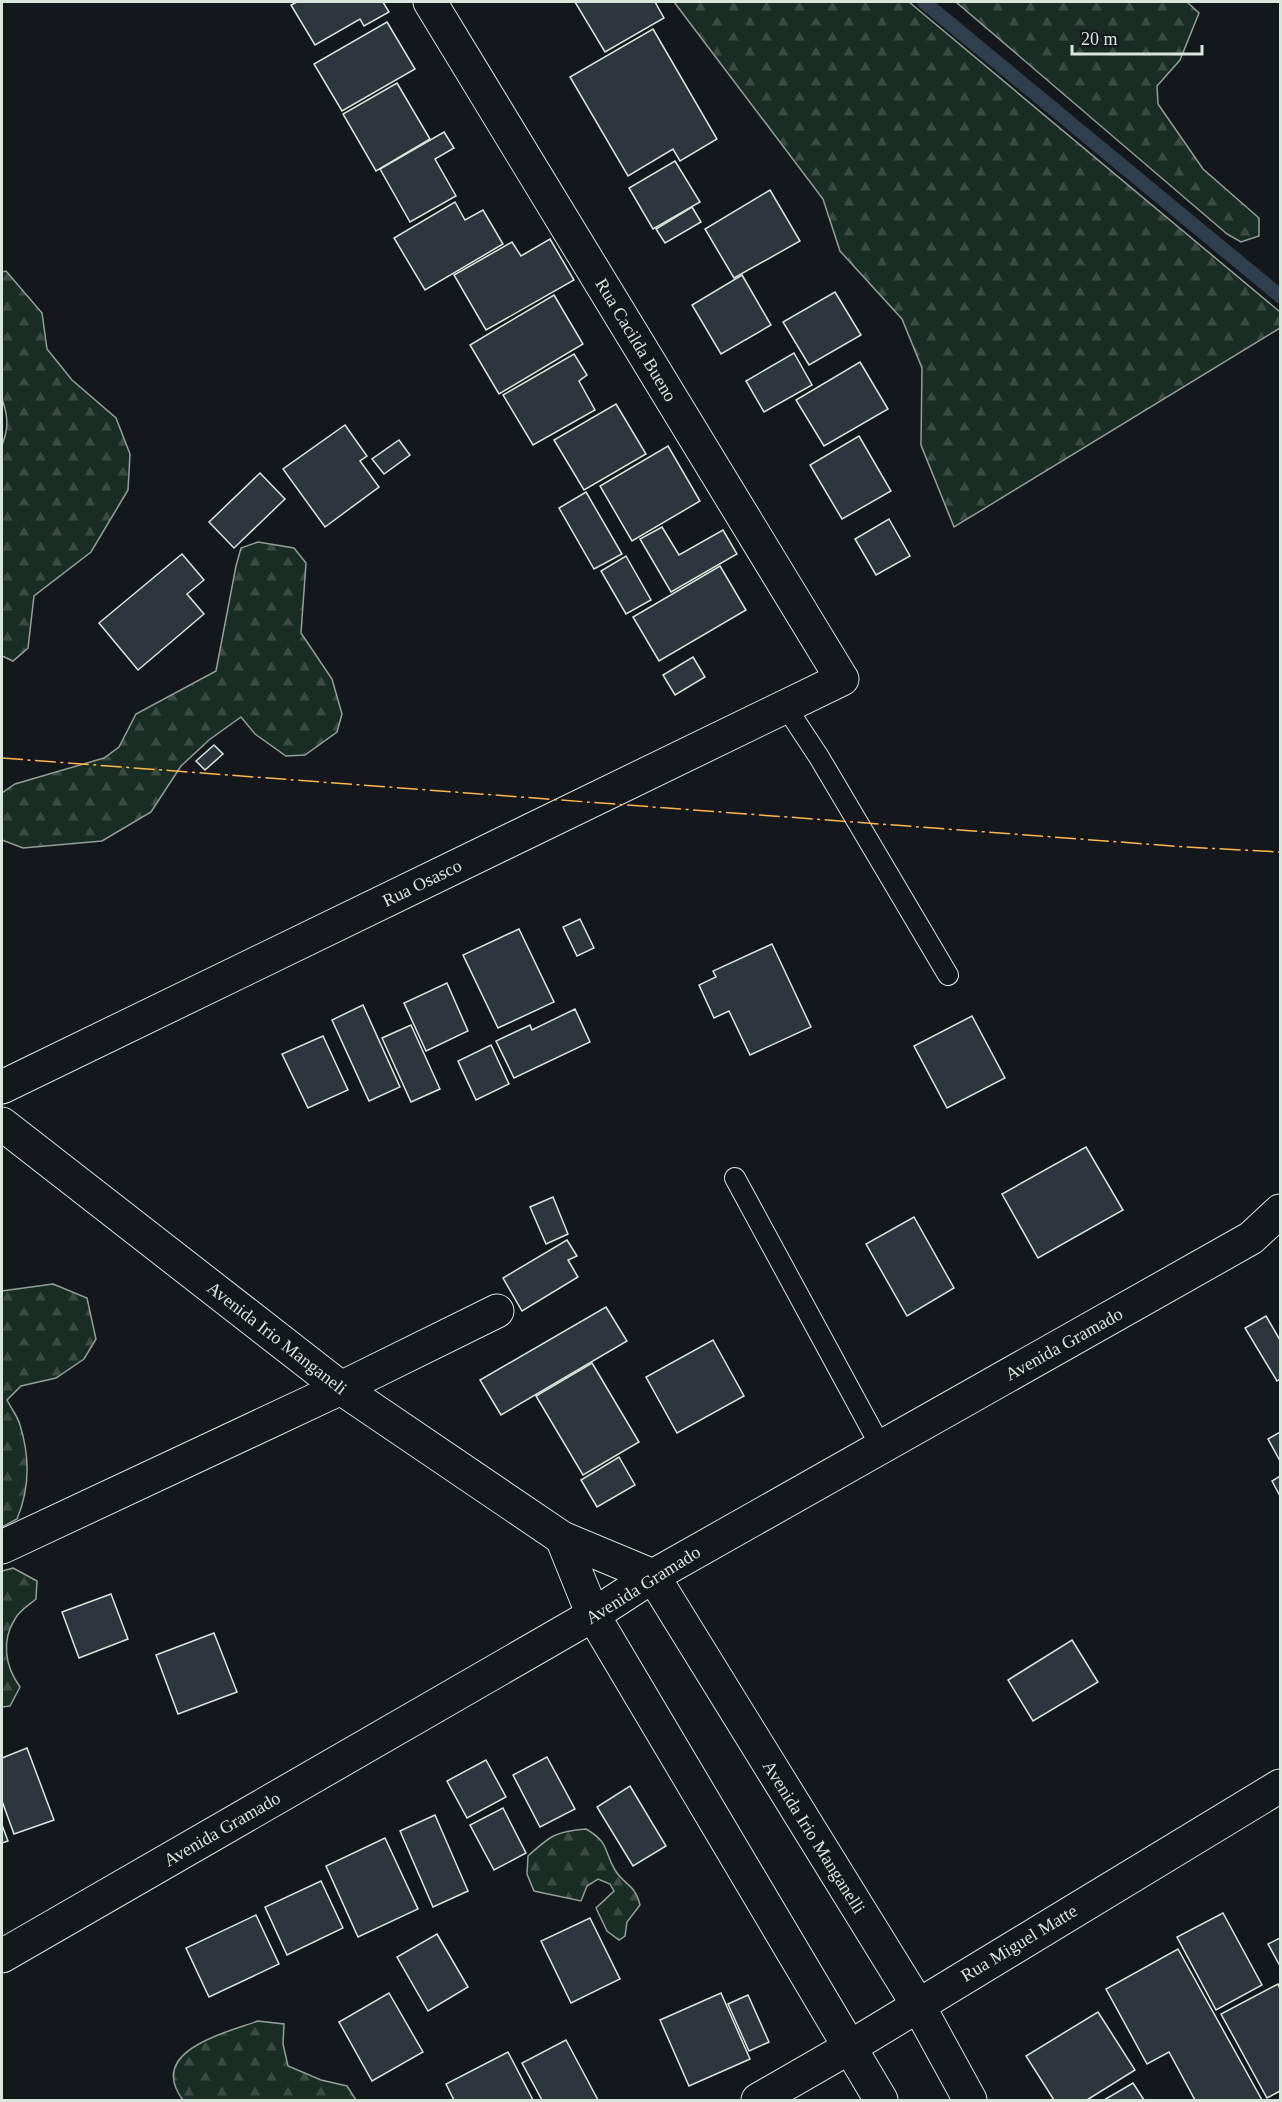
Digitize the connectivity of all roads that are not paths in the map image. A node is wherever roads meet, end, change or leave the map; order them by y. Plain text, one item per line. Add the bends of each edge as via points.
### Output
1 (430, 2) edge
2 (842, 679) joint
3 (786, 707) junction
4 (948, 975) dead end
5 (2, 1087) edge
6 (2, 1124) edge
7 (735, 1178) dead end
8 (1281, 1210) edge
9 (497, 1311) dead end
10 (341, 1388) junction
11 (881, 1447) junction
12 (562, 1538) junction
13 (2, 1547) edge
14 (653, 1576) junction
15 (593, 1616) junction
16 (1281, 1786) edge
17 (2, 1956) edge
18 (918, 2005) junction
19 (850, 2047) junction
20 (758, 2100) edge
21 (881, 2100) edge
22 (970, 2100) edge

1 - 2 street, Rua Cacilda Bueno
2 - 3 street, Rua Osasco
3 - 4 lane
3 - 5 street, Rua Osasco
6 - 10 street, Avenida Irio Manganeli
7 - 11 lane
8 - 11 street, Avenida Gramado via 1251,1238
9 - 10 street
10 - 12 street, Avenida Irio Manganeli
10 - 13 street
11 - 14 street, Avenida Gramado
12 - 14 street, Avenida Irio Manganeli
12 - 15 street
14 - 15 street, Avenida Gramado
14 - 18 street, Avenida Irio Manganelli
15 - 17 street, Avenida Gramado
15 - 19 street
16 - 18 street, Rua Miguel Matte
18 - 19 street, Rua Miguel Matte
18 - 22 street, Avenida Irio Manganelli
19 - 20 street, Rua Miguel Matte
19 - 21 street

